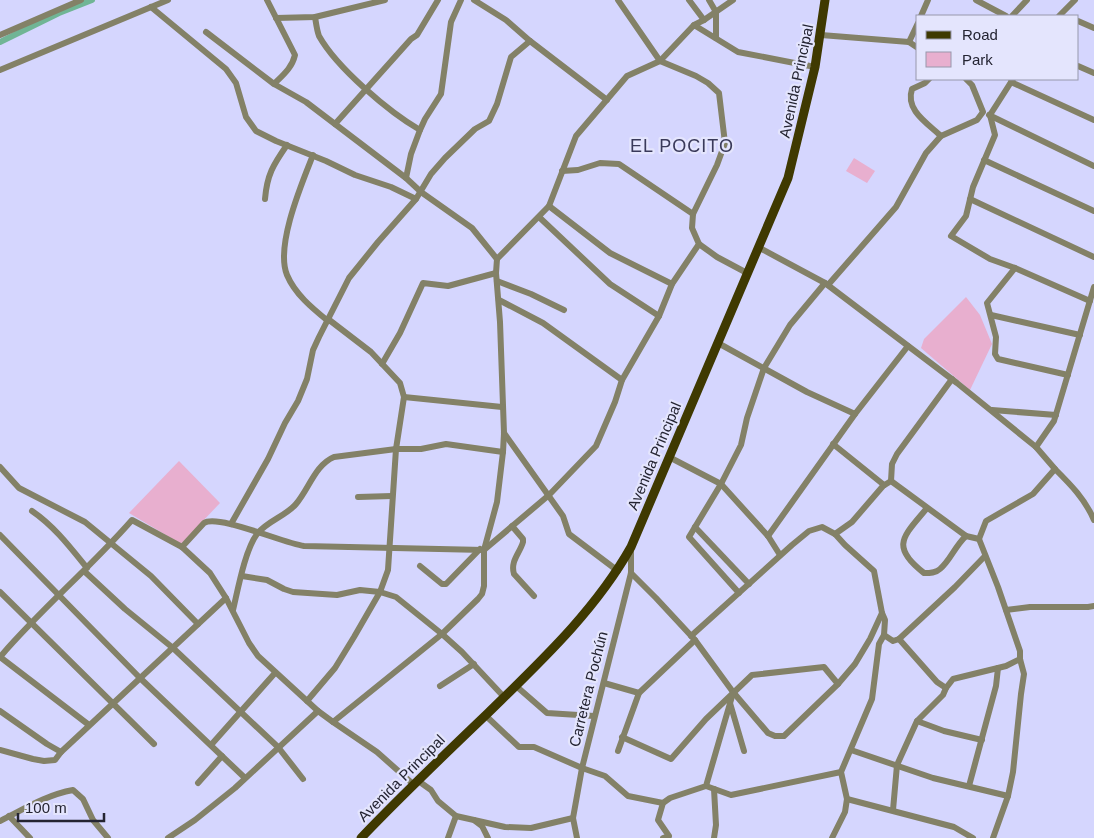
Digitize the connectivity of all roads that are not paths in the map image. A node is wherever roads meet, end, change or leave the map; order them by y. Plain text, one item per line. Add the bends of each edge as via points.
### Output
1 (81, 0) edge
2 (168, 0) edge
3 (267, 0) edge
4 (385, 0) edge
5 (438, 0) edge
6 (461, 0) edge
7 (474, 0) edge
8 (618, 0) edge
9 (689, 0) edge
10 (709, 0) edge
11 (733, 0) edge
12 (826, 0) edge
13 (928, 0) edge
14 (976, 0) edge
15 (1027, 0) edge
16 (1075, 0) edge
17 (151, 7) junction
18 (716, 12) junction
19 (921, 15) edge
20 (1004, 15) edge
21 (1013, 15) edge
22 (1063, 15) edge
23 (315, 17) junction
24 (276, 18) junction
25 (704, 20) junction
26 (1079, 21) edge
27 (694, 25) junction
28 (916, 27) edge
29 (1094, 28) edge
30 (206, 32) dead end
31 (0, 35) edge
32 (821, 35) junction
33 (716, 38) junction
34 (530, 42) junction
35 (909, 42) junction
36 (916, 47) edge
37 (660, 61) junction
38 (1079, 66) edge
39 (815, 68) junction
40 (0, 70) edge
41 (1094, 74) edge
42 (928, 80) edge
43 (967, 80) edge
44 (1012, 80) edge
45 (274, 84) junction
46 (366, 89) junction
47 (607, 100) junction
48 (987, 114) junction
49 (1094, 120) edge
50 (336, 124) junction
51 (420, 130) junction
52 (941, 136) junction
53 (287, 145) junction
54 (313, 155) junction
55 (984, 160) junction
56 (1094, 166) edge
57 (562, 171) junction
58 (406, 178) junction
59 (421, 192) junction
60 (265, 199) dead end
61 (416, 199) junction
62 (970, 199) junction
63 (549, 206) junction
64 (1094, 211) edge
65 (693, 214) junction
66 (539, 217) junction
67 (699, 244) junction
68 (758, 248) junction
69 (1094, 257) edge
70 (497, 258) junction
71 (1015, 268) junction
72 (496, 273) junction
73 (747, 273) junction
74 (497, 281) junction
75 (672, 284) junction
76 (826, 284) junction
77 (1094, 287) edge
78 (498, 300) junction
79 (1090, 301) junction
80 (564, 310) dead end
81 (991, 315) junction
82 (659, 316) junction
83 (328, 320) junction
84 (1080, 336) junction
85 (718, 343) junction
86 (908, 346) junction
87 (382, 364) junction
88 (764, 368) junction
89 (1068, 375) junction
90 (952, 379) junction
91 (622, 380) junction
92 (404, 397) junction
93 (502, 407) junction
94 (991, 410) junction
95 (855, 414) junction
96 (1056, 414) junction
97 (504, 433) junction
98 (834, 444) junction
99 (1036, 447) junction
100 (396, 449) junction
101 (503, 452) junction
102 (668, 457) junction
103 (0, 467) edge
104 (1055, 469) junction
105 (887, 483) junction
106 (721, 484) junction
107 (549, 495) junction
108 (358, 496) dead end
109 (392, 496) junction
110 (927, 508) junction
111 (32, 511) dead end
112 (1094, 520) edge
113 (231, 524) junction
114 (512, 526) junction
115 (695, 527) junction
116 (257, 533) junction
117 (835, 534) junction
118 (0, 535) edge
119 (768, 536) junction
120 (966, 536) junction
121 (978, 538) junction
122 (111, 544) junction
123 (182, 547) junction
124 (391, 547) junction
125 (631, 547) junction
126 (482, 550) junction
127 (780, 555) junction
128 (986, 556) junction
129 (420, 566) dead end
130 (85, 569) junction
131 (618, 571) junction
132 (631, 573) junction
133 (242, 576) junction
134 (749, 584) junction
135 (0, 592) edge
136 (380, 592) junction
137 (738, 594) junction
138 (534, 596) dead end
139 (59, 597) junction
140 (226, 598) junction
141 (1094, 606) edge
142 (232, 610) junction
143 (1006, 610) junction
144 (882, 613) junction
145 (30, 623) junction
146 (198, 624) junction
147 (442, 634) junction
148 (884, 635) junction
149 (693, 638) junction
150 (899, 639) junction
151 (172, 648) junction
152 (0, 657) edge
153 (1020, 659) junction
154 (474, 664) junction
155 (998, 668) junction
156 (275, 673) junction
157 (140, 678) junction
158 (604, 683) junction
159 (838, 684) junction
160 (440, 686) dead end
161 (516, 686) junction
162 (946, 688) junction
163 (733, 692) junction
164 (639, 693) junction
165 (504, 697) junction
166 (307, 701) junction
167 (730, 702) junction
168 (114, 704) junction
169 (0, 712) edge
170 (240, 712) junction
171 (318, 712) junction
172 (485, 715) junction
173 (594, 716) junction
174 (917, 721) junction
175 (333, 722) junction
176 (89, 725) junction
177 (622, 737) junction
178 (982, 740) junction
179 (154, 744) dead end
180 (211, 745) junction
181 (278, 747) junction
182 (0, 750) edge
183 (851, 750) junction
184 (618, 751) dead end
185 (744, 751) dead end
186 (61, 752) junction
187 (222, 756) junction
188 (897, 765) junction
189 (582, 768) junction
190 (841, 772) junction
191 (246, 778) junction
192 (303, 779) dead end
193 (415, 782) junction
194 (198, 783) dead end
195 (706, 786) junction
196 (969, 786) junction
197 (714, 789) junction
198 (1008, 796) junction
199 (847, 799) junction
200 (663, 803) junction
201 (893, 810) junction
202 (9, 816) junction
203 (456, 816) junction
204 (573, 818) junction
205 (474, 820) junction
206 (0, 821) edge
207 (667, 837) edge
208 (30, 838) edge
209 (108, 838) edge
210 (168, 838) edge
211 (361, 838) edge
212 (448, 838) edge
213 (488, 838) edge
214 (577, 838) edge
215 (714, 838) edge
216 (832, 838) edge
217 (973, 838) edge
218 (993, 838) edge

1 - 31 street
2 - 17 street
3 - 24 street
4 - 23 street
5 - 46 street via 417,35
6 - 51 street via 451,22 441,94
7 - 34 street via 506,20
8 - 37 street
9 - 25 street
10 - 18 street
11 - 18 street
12 - 32 main road, Avenida Principal
13 - 19 street
14 - 20 street
15 - 21 street
16 - 22 street
17 - 40 street
17 - 53 street via 226,69 236,83 246,117 256,131
18 - 25 street
18 - 33 street
23 - 24 street
23 - 46 street via 318,35
24 - 45 street via 295,55 289,70
25 - 27 street
26 - 29 street
27 - 33 street
27 - 37 street
28 - 35 street
30 - 45 street
32 - 35 street
32 - 39 main road, Avenida Principal
33 - 39 street via 738,52
34 - 47 street
34 - 59 street via 511,57 497,104 488,121 445,158
35 - 36 street
37 - 47 street via 627,76
37 - 65 street via 708,83 718,92 721,102 725,143
38 - 41 street
39 - 68 main road, Avenida Principal via 788,178
42 - 52 street via 912,89 909,97 912,109
43 - 48 street
44 - 48 street
44 - 49 street
45 - 50 street
46 - 50 street
46 - 51 street
47 - 57 street via 576,136
48 - 52 street
48 - 55 street via 995,136
48 - 56 street
50 - 58 street
51 - 58 street
52 - 76 street via 926,153 896,207
53 - 54 street
53 - 60 street via 271,168
54 - 61 street
54 - 83 street via 297,195 284,257 287,274 296,290 309,306
55 - 62 street
55 - 64 street
57 - 63 street
57 - 65 street via 600,163 619,164
58 - 59 street
59 - 61 street
59 - 70 street via 472,228
61 - 83 street via 349,278
62 - 69 street
62 - 71 street via 966,216 951,236 990,259
63 - 66 street
63 - 75 street via 610,253
65 - 67 street via 691,224
66 - 70 street
66 - 82 street via 610,284
67 - 73 street
67 - 75 street
68 - 73 main road, Avenida Principal
68 - 76 street
70 - 72 street
71 - 79 street
71 - 81 street via 987,303
72 - 74 street
72 - 87 street via 448,286 423,283
73 - 85 main road, Avenida Principal
74 - 78 street
74 - 80 street
75 - 82 street
76 - 86 street
76 - 88 street via 790,325
77 - 79 street
78 - 91 street via 543,323
78 - 93 street
79 - 84 street
81 - 84 street
81 - 89 street via 998,359
82 - 91 street
83 - 87 street via 364,345
83 - 113 street via 313,350 298,401
84 - 89 street
85 - 88 street
85 - 102 main road, Avenida Principal
86 - 90 street
86 - 95 street
87 - 92 street via 400,384
88 - 95 street
88 - 106 street via 741,445
89 - 96 street
90 - 94 street
90 - 105 street via 897,454
91 - 107 street via 596,446
92 - 93 street
92 - 100 street
93 - 97 street
94 - 96 street
94 - 99 street
95 - 98 street
96 - 99 street
97 - 101 street
97 - 107 street
98 - 105 street
98 - 119 street
99 - 104 street
100 - 101 street via 446,444
100 - 109 street
100 - 116 street via 329,460 318,470 295,506
101 - 126 street via 497,502
102 - 106 street
102 - 125 main road, Avenida Principal
103 - 122 street via 19,488 85,522
104 - 112 street via 1073,486
104 - 121 street via 1033,494 986,521
105 - 110 street
105 - 117 street via 852,522
106 - 115 street
106 - 119 street
107 - 114 street
107 - 131 street via 564,517 569,534
108 - 109 street
109 - 124 street
110 - 120 street
110 - 120 street via 903,540 907,558 924,573 940,569
111 - 130 street via 63,538
113 - 116 street
113 - 123 street via 206,521
114 - 126 street
114 - 138 street via 523,542 514,561 514,574
115 - 134 street
115 - 137 street via 688,537
116 - 124 street via 304,546
116 - 133 street via 246,555
117 - 127 street via 822,527 809,531
117 - 144 street via 874,571
118 - 139 street
119 - 127 street
120 - 121 street
121 - 128 street
122 - 123 street via 132,520
122 - 130 street
122 - 146 street via 150,576
123 - 140 street via 210,573
124 - 126 street
124 - 136 street via 388,570
125 - 131 main road, Avenida Principal
125 - 132 street, Carretera Pochún
126 - 129 street via 446,584
126 - 147 street via 482,594
127 - 134 street
128 - 143 street
128 - 150 street
130 - 139 street
130 - 151 street via 124,609
131 - 161 main road, Avenida Principal via 570,631
132 - 149 street
132 - 158 street, Carretera Pochún
133 - 136 street via 267,580 293,592 337,595 360,590
133 - 142 street
134 - 137 street
135 - 145 street
136 - 147 street via 396,597
136 - 166 street via 335,668
137 - 149 street
139 - 145 street
139 - 157 street
140 - 142 street
140 - 146 street
141 - 143 street
142 - 156 street via 253,650
143 - 153 street
144 - 148 street
144 - 159 street via 855,664
145 - 152 street
145 - 168 street
146 - 151 street
147 - 154 street
147 - 175 street
148 - 150 street via 893,641
148 - 183 street via 879,644 872,699
149 - 163 street
149 - 164 street
150 - 162 street
151 - 157 street
151 - 170 street
152 - 176 street
153 - 155 street
153 - 198 street via 1024,674
154 - 160 street
154 - 165 street
155 - 162 street via 953,679
155 - 178 street
156 - 166 street
156 - 170 street
157 - 168 street
157 - 180 street
158 - 164 street
158 - 173 street, Carretera Pochún
159 - 163 street via 824,668 752,675
159 - 163 street via 784,736 768,733
161 - 165 main road, Avenida Principal
161 - 173 street via 547,713
162 - 174 street
163 - 167 street
163 - 177 street via 671,759
164 - 177 street
165 - 172 main road, Avenida Principal
166 - 171 street
167 - 185 street
167 - 195 street
168 - 176 street
168 - 179 street
169 - 186 street
170 - 180 street
170 - 181 street
171 - 175 street
171 - 181 street
172 - 189 street via 519,746 534,747
172 - 193 main road, Avenida Principal
173 - 189 street, Carretera Pochún
174 - 178 street
174 - 188 street
175 - 193 street
176 - 186 street
177 - 184 street
178 - 196 street
180 - 187 street
181 - 191 street
181 - 192 street
182 - 186 street via 44,760 55,760
183 - 188 street
183 - 190 street
187 - 191 street
187 - 194 street
188 - 196 street
188 - 201 street
189 - 200 street via 605,776 628,796
189 - 204 street, Carretera Pochún
190 - 197 street via 731,795
190 - 199 street
191 - 210 street
193 - 203 street via 430,790
193 - 211 main road, Avenida Principal
195 - 197 street
195 - 200 street
196 - 198 street
197 - 215 street
198 - 218 street
199 - 201 street
199 - 216 street via 845,812
200 - 207 street via 658,820
201 - 217 street via 954,827
202 - 206 street
202 - 208 street
202 - 209 street via 44,799 73,790
203 - 205 street
203 - 212 street
204 - 205 street via 531,828 505,827
204 - 214 street, Carretera Pochún
205 - 213 street via 482,826

